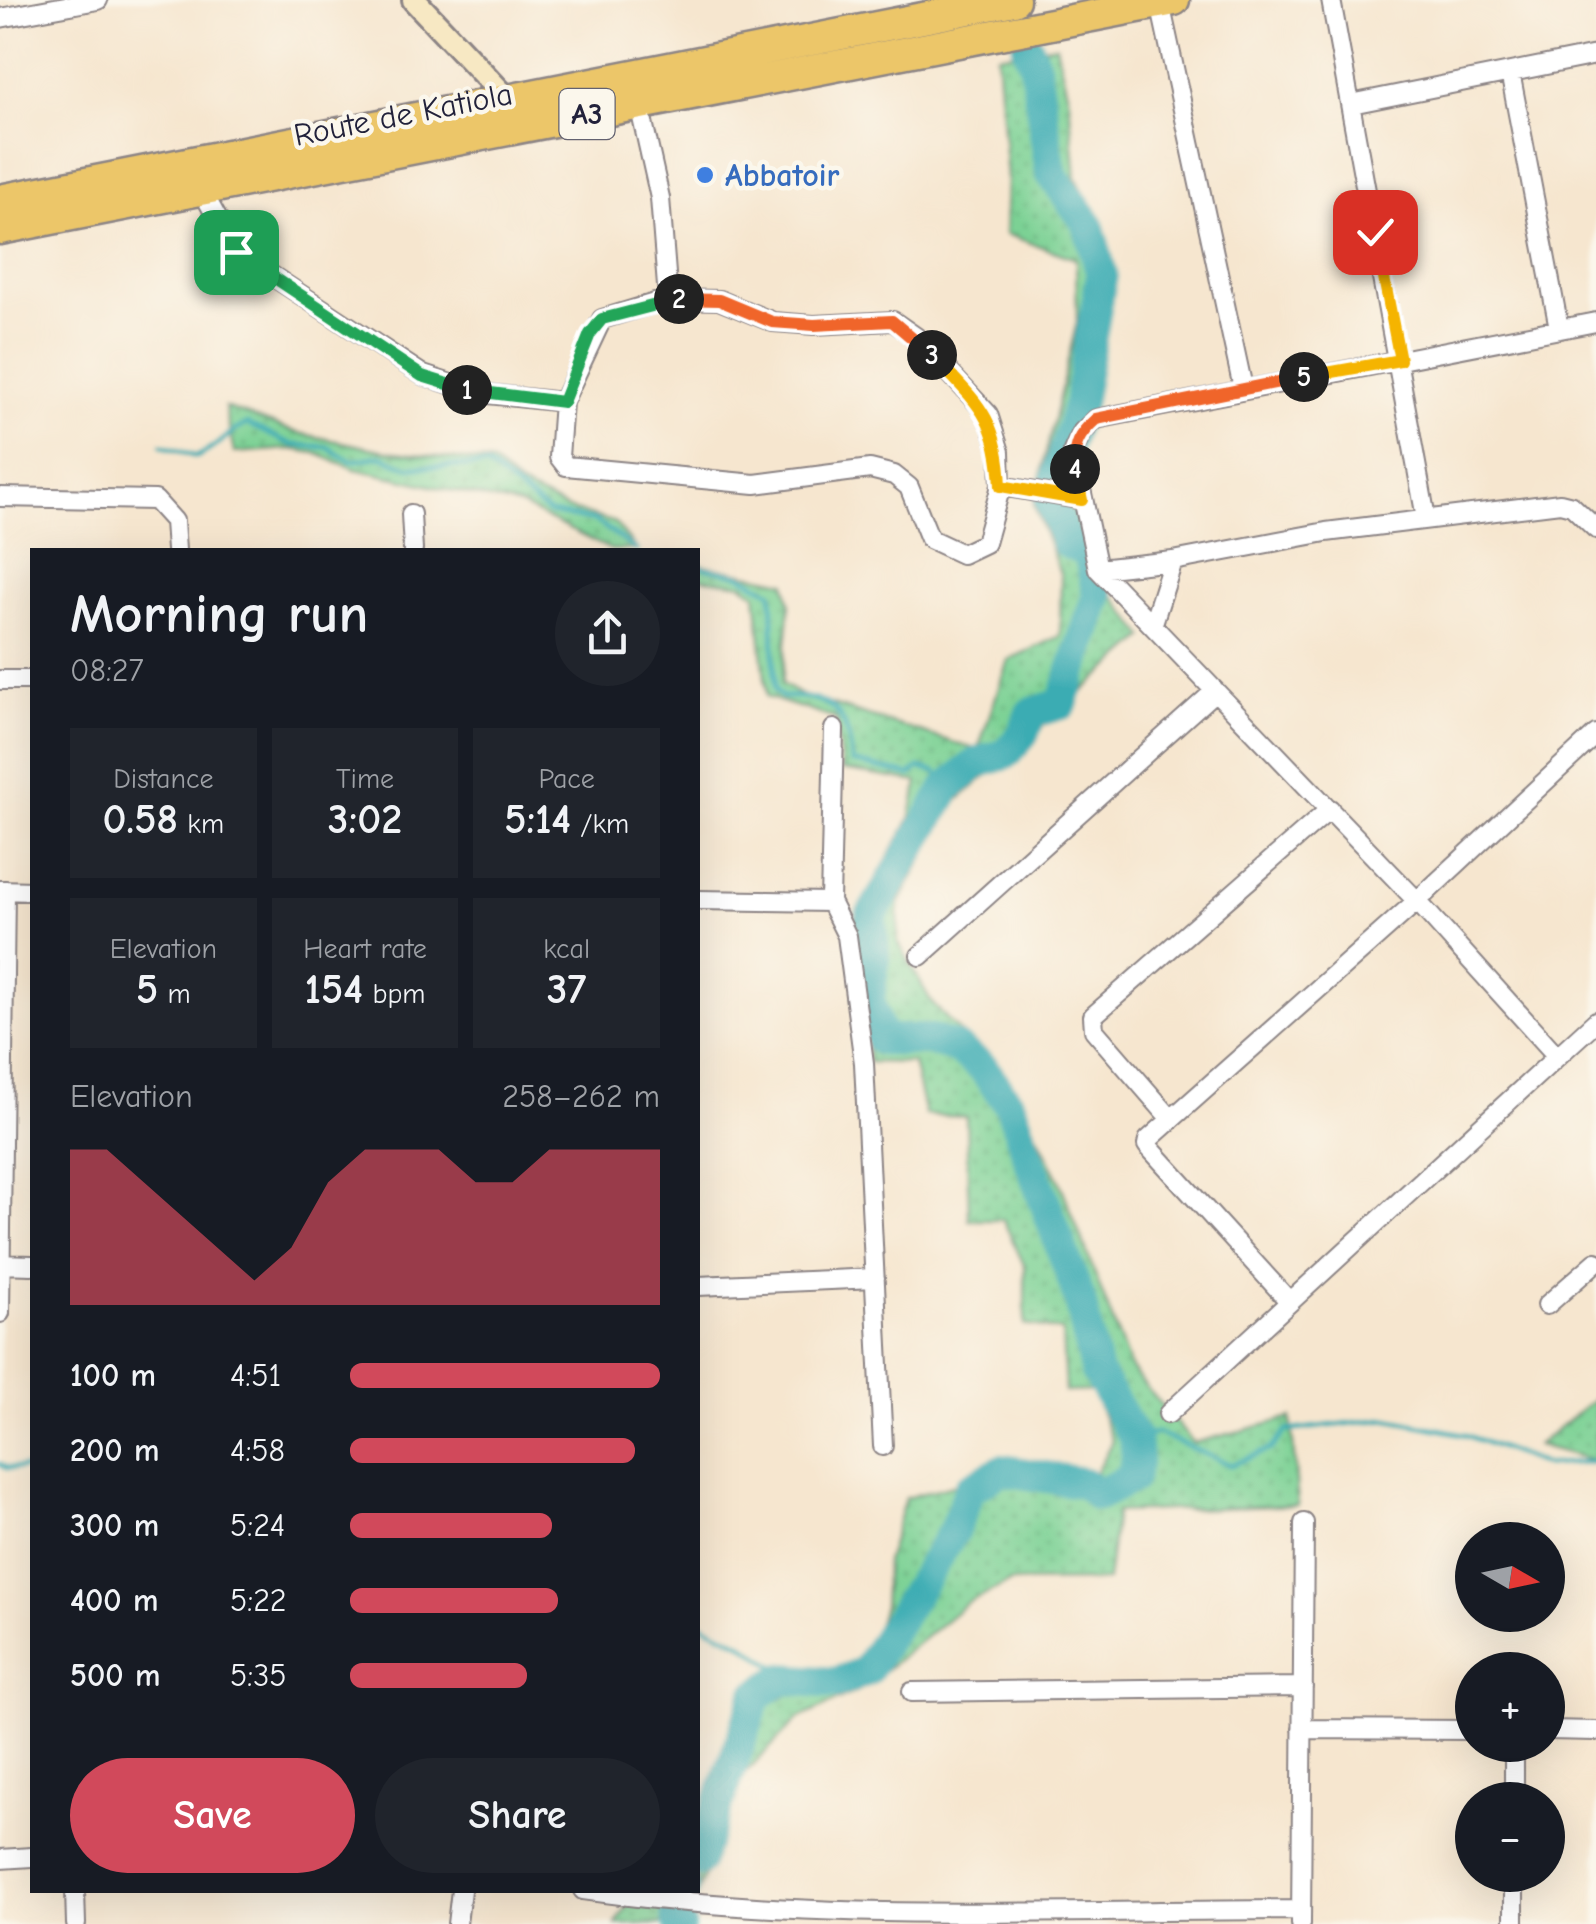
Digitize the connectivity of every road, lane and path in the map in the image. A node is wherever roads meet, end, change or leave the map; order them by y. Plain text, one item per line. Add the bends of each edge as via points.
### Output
1 (98, 0) edge
2 (414, 0) edge
3 (1014, 0) edge
4 (1331, 0) edge
5 (1167, 1) edge
6 (0, 18) edge
7 (1596, 55) edge
8 (1510, 72) junction
9 (508, 100) junction
10 (638, 104) junction
11 (1350, 104) junction
12 (201, 189) junction
13 (0, 200) edge
14 (0, 229) edge
15 (668, 299) junction
16 (1596, 322) edge
17 (1560, 328) junction
18 (1400, 360) junction
19 (1244, 388) junction
20 (563, 402) junction
21 (1001, 486) junction
22 (0, 498) edge
23 (1082, 500) junction
24 (411, 514) dead end
25 (1426, 518) junction
26 (1596, 529) edge
27 (176, 548) edge
28 (412, 548) edge
29 (1174, 561) junction
30 (1098, 569) junction
31 (1153, 623) junction
32 (0, 680) edge
33 (30, 680) edge
34 (1215, 691) junction
35 (834, 729) dead end
36 (1596, 734) edge
37 (1330, 808) junction
38 (3, 890) edge
39 (30, 891) edge
40 (700, 900) edge
41 (1417, 900) junction
42 (830, 902) junction
43 (920, 956) dead end
44 (1596, 1021) edge
45 (1557, 1056) junction
46 (1171, 1119) junction
47 (1596, 1262) edge
48 (0, 1264) edge
49 (30, 1265) edge
50 (875, 1278) junction
51 (700, 1286) edge
52 (1288, 1301) junction
53 (1547, 1304) dead end
54 (0, 1312) edge
55 (1168, 1414) dead end
56 (883, 1446) dead end
57 (1304, 1523) dead end
58 (1303, 1687) junction
59 (912, 1692) dead end
60 (1302, 1729) junction
61 (1455, 1730) edge
62 (1565, 1730) edge
63 (1596, 1730) edge
64 (30, 1857) edge
65 (0, 1859) edge
66 (1514, 1892) edge
67 (75, 1893) edge
68 (460, 1893) edge
69 (603, 1893) edge
70 (1301, 1917) edge
71 (76, 1924) edge
72 (457, 1924) edge
73 (1514, 1924) edge

1 - 6 street
2 - 9 street
3 - 9 highway, Route de Katiola / A3
4 - 11 street
5 - 10 highway, Route de Katiola / A3
5 - 19 street
7 - 8 street
8 - 11 street
8 - 17 street
9 - 13 highway, Route de Katiola / A3
10 - 12 highway, Route de Katiola / A3
10 - 15 street via 660,198
11 - 18 street
12 - 14 highway, Route de Katiola / A3
12 - 20 street via 236,252 422,376 478,393
15 - 20 street via 602,319
15 - 21 street via 719,300 772,322 892,321 916,337 988,414 1000,452
16 - 17 street
17 - 18 street
18 - 19 street
18 - 25 street
19 - 23 street via 1096,419 1073,451
20 - 21 street via 558,457 566,466 755,484 870,469 909,486 930,539 962,554 986,543
21 - 23 street
22 - 27 street via 155,500 174,521
23 - 30 street
24 - 28 street
25 - 26 street via 1560,502
25 - 29 street
29 - 30 street
29 - 31 street
30 - 31 street
31 - 34 street
32 - 33 street
34 - 37 street
34 - 43 street
35 - 42 street
36 - 41 street
37 - 41 street
37 - 46 street via 1092,1016 1094,1030
38 - 39 street
38 - 48 street
40 - 42 street
41 - 45 street
41 - 46 street
42 - 50 street via 847,936 864,1063
44 - 45 street
45 - 52 street
46 - 52 street via 1148,1145
47 - 53 street
48 - 49 street
48 - 54 street
50 - 51 street
50 - 56 street
52 - 55 street
57 - 58 street
58 - 59 street
58 - 60 street
60 - 61 street
60 - 70 street
62 - 63 street
64 - 65 street
66 - 73 street
67 - 71 street
68 - 72 street
69 - 70 street via 686,1906 823,1911

